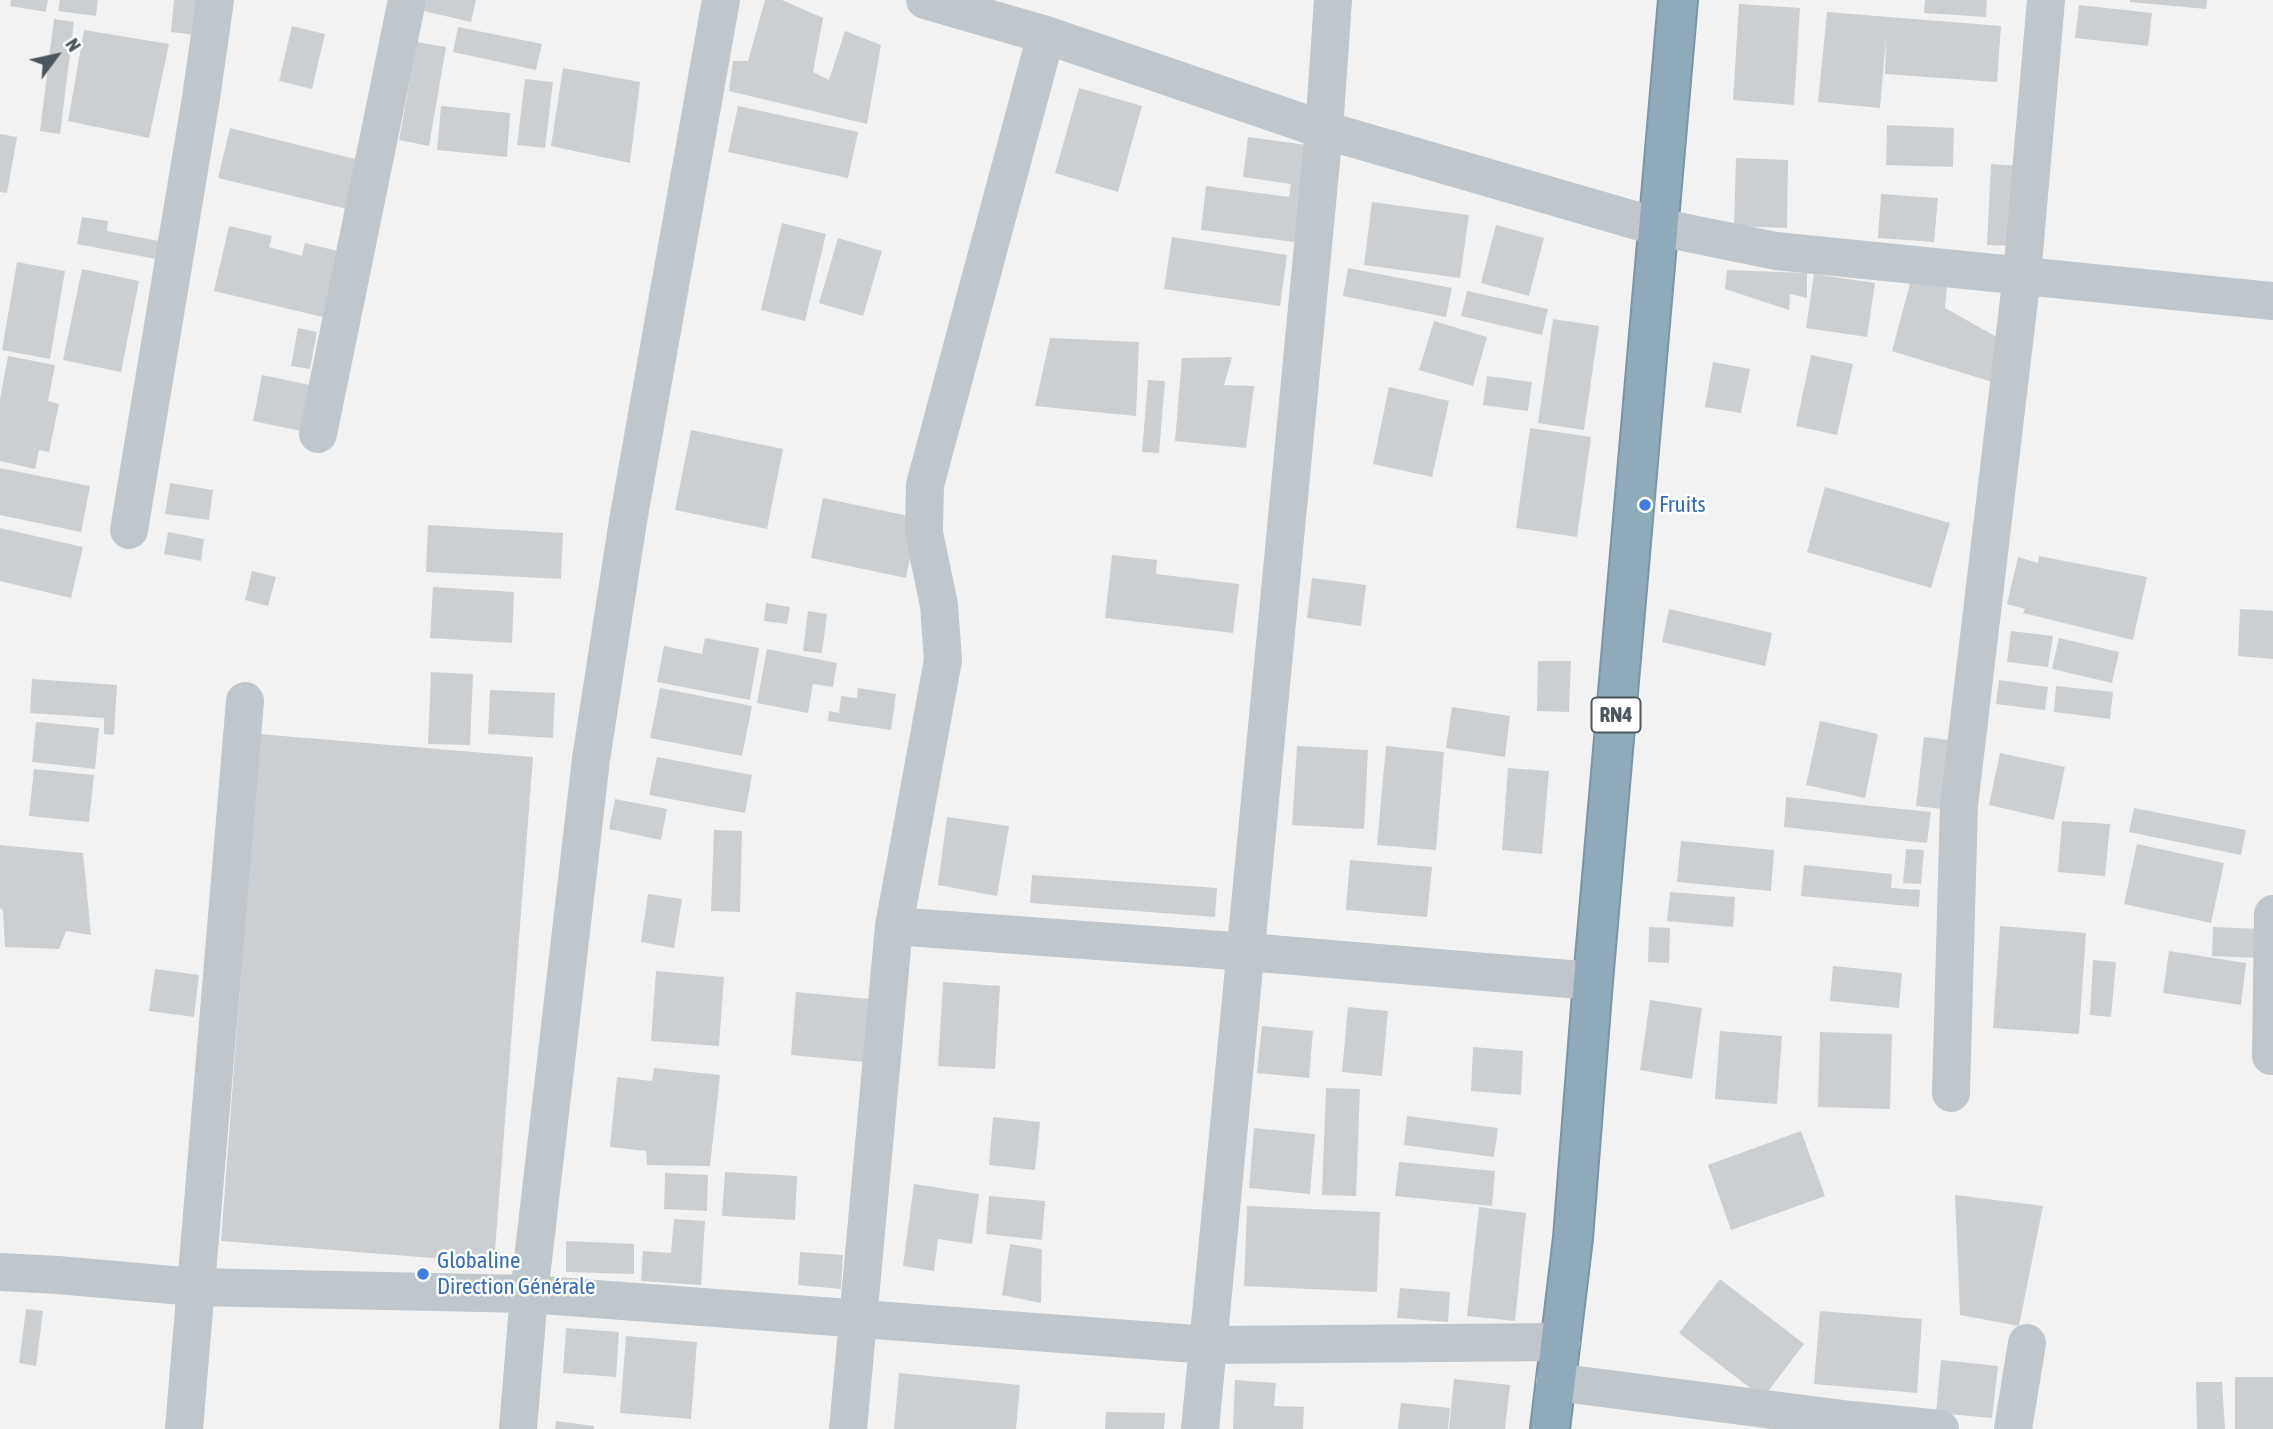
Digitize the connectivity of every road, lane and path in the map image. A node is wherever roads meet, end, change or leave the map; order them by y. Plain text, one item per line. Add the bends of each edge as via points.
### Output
1 (215, 0) edge
2 (407, 0) edge
3 (721, 0) edge
4 (925, 0) edge
5 (1333, 0) edge
6 (1678, 0) edge
7 (2046, 0) edge
8 (1026, 20) edge
9 (1324, 130) junction
10 (1658, 227) junction
11 (2022, 275) junction
12 (2273, 301) edge
13 (318, 434) dead end
14 (129, 530) dead end
15 (245, 701) dead end
16 (2273, 914) edge
17 (894, 926) junction
18 (1247, 952) junction
19 (1593, 981) junction
20 (2271, 1056) dead end
21 (1951, 1093) dead end
22 (0, 1272) edge
23 (195, 1287) junction
24 (529, 1294) junction
25 (858, 1319) junction
26 (1561, 1342) junction
27 (2027, 1343) dead end
28 (1208, 1345) junction
29 (1555, 1382) junction
30 (1851, 1424) edge
31 (184, 1429) edge
32 (517, 1429) edge
33 (848, 1429) edge
34 (1200, 1429) edge
35 (1550, 1429) edge
36 (1940, 1429) edge
37 (2013, 1429) edge

1 - 14 street
2 - 13 street
3 - 24 street via 628,521 593,746
4 - 8 street
5 - 9 street
6 - 10 highway, RN4
7 - 11 street
8 - 9 street
8 - 17 street via 925,485 923,533 939,605 943,660
9 - 10 street
9 - 18 street
10 - 11 street via 1776,251
10 - 19 highway, RN4
11 - 12 street
11 - 21 street via 1959,805
15 - 23 street
16 - 20 street
17 - 18 street
17 - 25 street
18 - 19 street
18 - 28 street
19 - 26 highway, RN4
22 - 23 street
23 - 24 street
23 - 31 street
24 - 25 street
24 - 32 street
25 - 28 street
25 - 33 street
26 - 28 street
26 - 29 highway, RN4
27 - 37 street
28 - 34 street
29 - 30 street
29 - 35 highway, RN4
30 - 36 street

